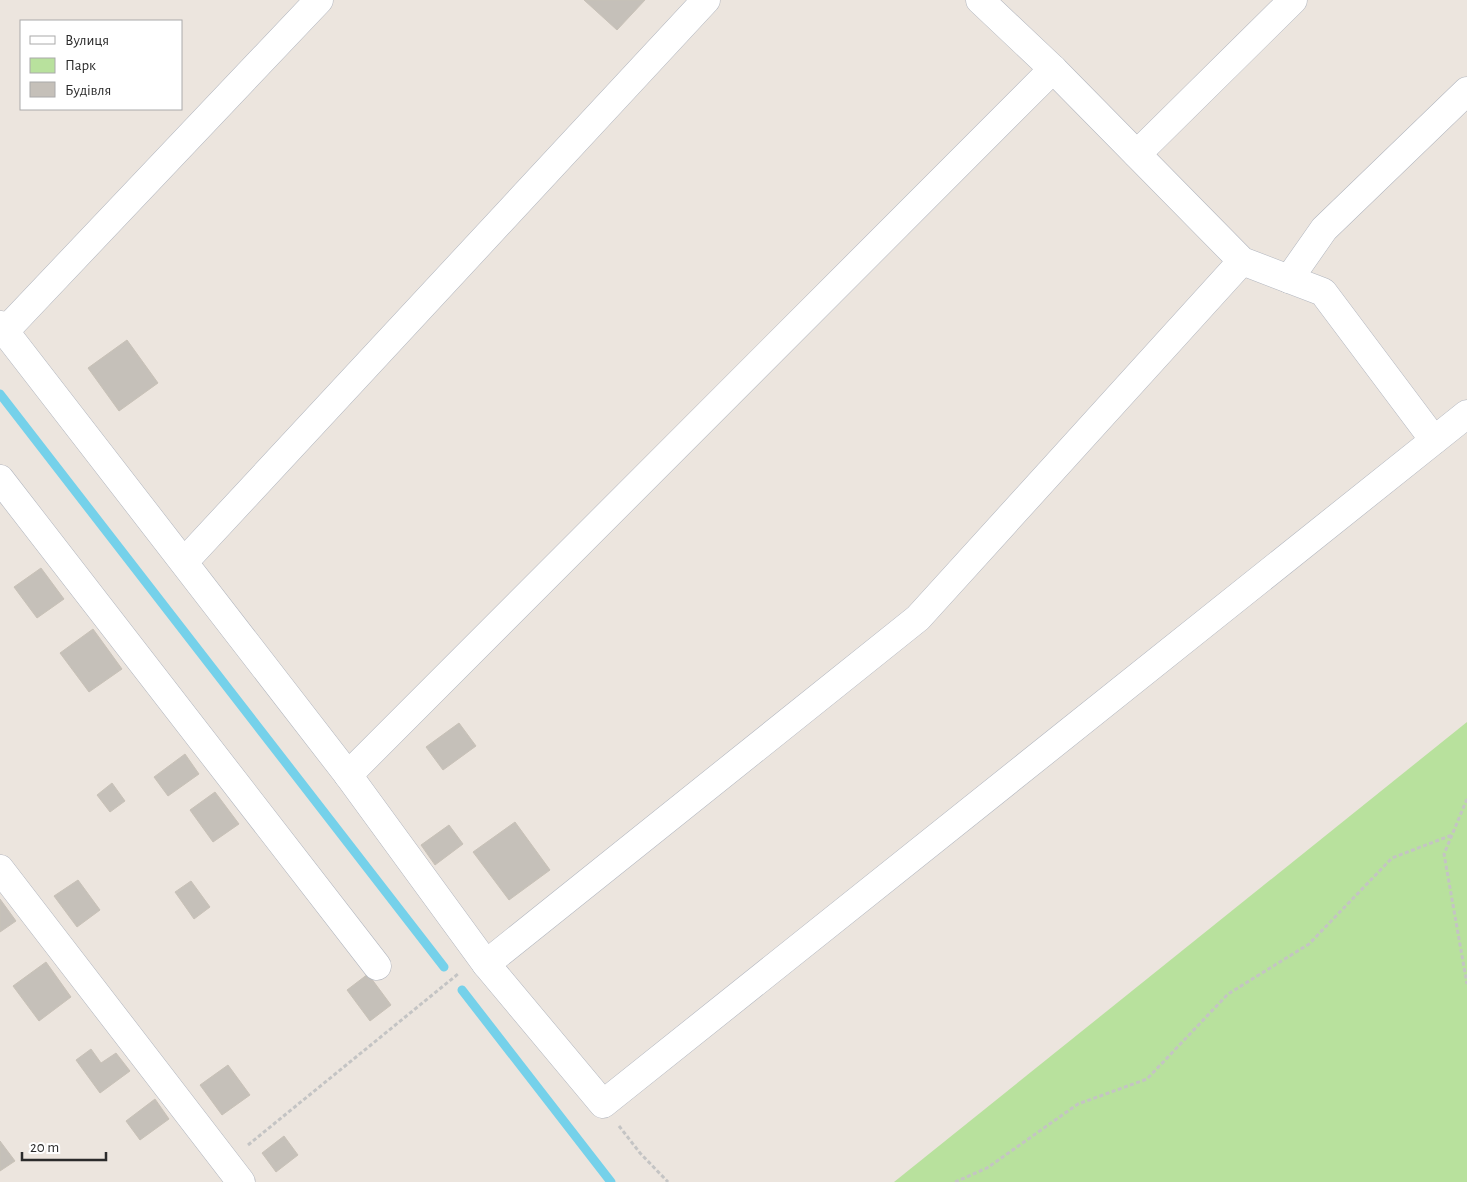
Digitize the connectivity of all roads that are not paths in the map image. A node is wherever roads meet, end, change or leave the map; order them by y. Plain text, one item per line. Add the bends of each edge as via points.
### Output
1 (319, 0) edge
2 (706, 0) edge
3 (980, 0) edge
4 (1293, 0) edge
5 (1053, 69) junction
6 (1467, 91) edge
7 (1137, 154) junction
8 (1242, 261) junction
9 (1289, 279) junction
10 (3, 328) edge
11 (1467, 414) edge
12 (1434, 440) junction
13 (0, 479) edge
14 (184, 562) junction
15 (348, 775) junction
16 (0, 870) edge
17 (483, 960) junction
18 (377, 966) dead end
19 (234, 1172) edge

1 - 10 street
2 - 14 street
3 - 5 street
4 - 7 street
5 - 7 street
5 - 15 street
6 - 9 street via 1324,229
7 - 8 street
8 - 9 street
8 - 17 street via 918,618
9 - 12 street via 1322,292
10 - 14 street
11 - 12 street
12 - 17 street via 603,1104
13 - 18 street
14 - 15 street
15 - 17 street
16 - 19 street

